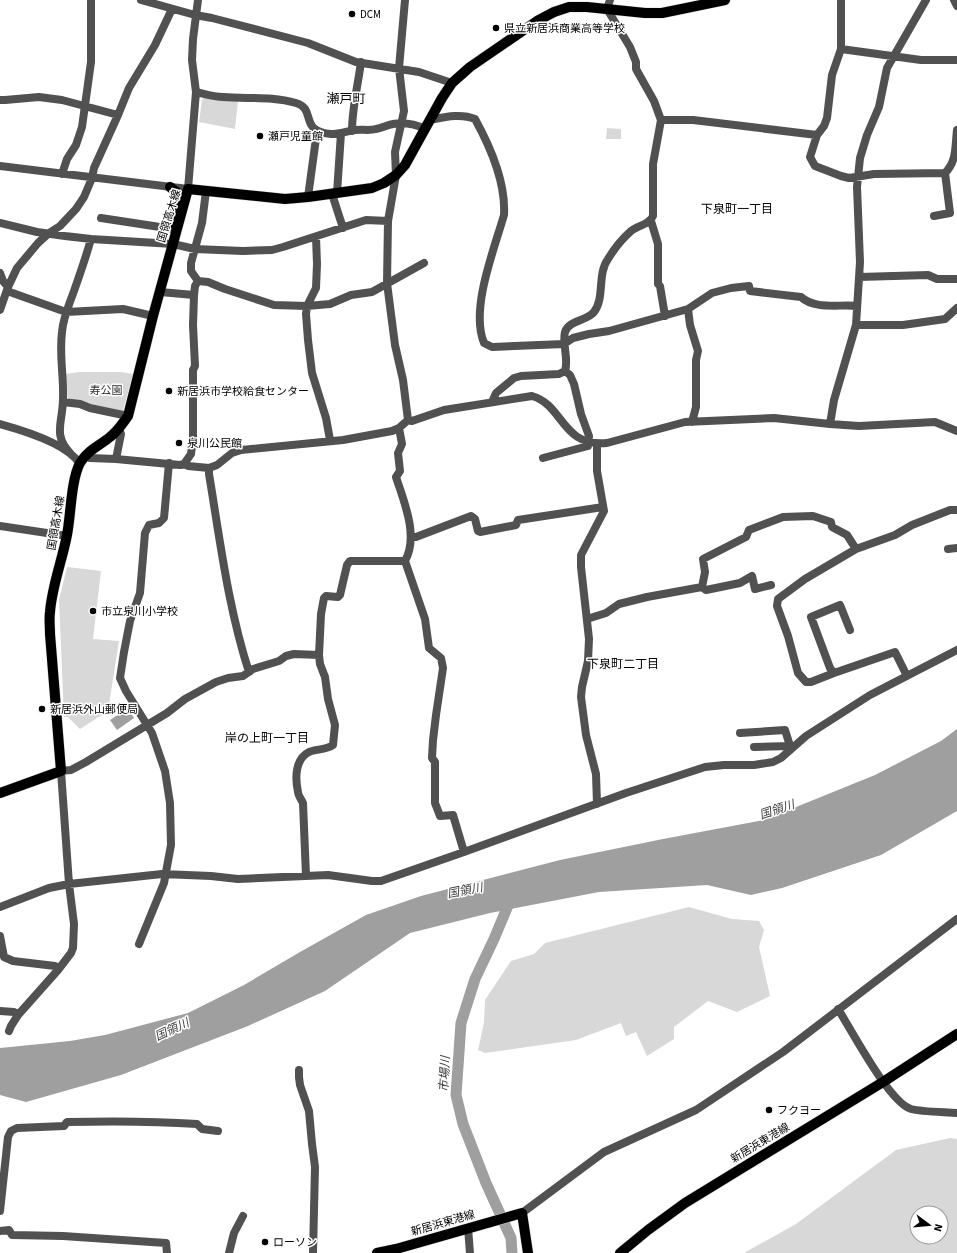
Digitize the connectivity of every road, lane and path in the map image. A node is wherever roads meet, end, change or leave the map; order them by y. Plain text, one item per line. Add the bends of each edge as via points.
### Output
1 (91, 0) edge
2 (142, 0) edge
3 (198, 0) edge
4 (405, 0) edge
5 (724, 0) edge
6 (841, 0) edge
7 (926, 0) edge
8 (954, 0) edge
9 (568, 4) edge
10 (608, 4) edge
11 (957, 6) edge
12 (172, 9) junction
13 (195, 16) junction
14 (841, 49) junction
15 (893, 56) junction
16 (957, 60) edge
17 (361, 62) junction
18 (399, 68) junction
19 (452, 83) junction
20 (196, 92) junction
21 (0, 100) edge
22 (86, 106) junction
23 (118, 115) junction
24 (661, 120) junction
25 (401, 123) junction
26 (428, 125) junction
27 (352, 130) junction
28 (957, 130) edge
29 (317, 131) junction
30 (341, 133) junction
31 (817, 135) junction
32 (0, 166) edge
33 (945, 173) junction
34 (62, 174) junction
35 (396, 176) junction
36 (857, 177) junction
37 (92, 178) junction
38 (170, 187) junction
39 (188, 189) junction
40 (206, 191) junction
41 (334, 193) junction
42 (308, 197) junction
43 (934, 216) dead end
44 (101, 218) dead end
45 (388, 221) junction
46 (651, 221) junction
47 (0, 223) edge
48 (343, 228) junction
49 (49, 233) junction
50 (173, 237) junction
51 (316, 237) junction
52 (91, 239) junction
53 (196, 249) junction
54 (424, 263) dead end
55 (0, 273) edge
56 (859, 277) junction
57 (957, 279) edge
58 (198, 281) junction
59 (387, 283) junction
60 (7, 289) junction
61 (160, 292) junction
62 (194, 295) junction
63 (307, 306) junction
64 (857, 306) junction
65 (957, 308) edge
66 (688, 309) junction
67 (0, 310) edge
68 (66, 312) junction
69 (153, 316) junction
70 (665, 316) junction
71 (856, 325) junction
72 (564, 344) junction
73 (565, 371) junction
74 (63, 402) junction
75 (492, 402) junction
76 (128, 416) junction
77 (408, 420) junction
78 (692, 422) junction
79 (0, 424) edge
80 (830, 424) junction
81 (399, 428) junction
82 (119, 429) junction
83 (957, 431) edge
84 (330, 440) junction
85 (593, 443) junction
86 (71, 454) junction
87 (543, 458) dead end
88 (116, 459) junction
89 (82, 460) junction
90 (169, 463) junction
91 (184, 464) junction
92 (209, 468) junction
93 (603, 507) junction
94 (957, 510) edge
95 (0, 526) edge
96 (67, 536) junction
97 (411, 537) junction
98 (957, 548) edge
99 (856, 549) junction
100 (948, 549) dead end
101 (405, 561) junction
102 (771, 585) dead end
103 (702, 587) junction
104 (587, 619) junction
105 (850, 630) dead end
106 (957, 650) edge
107 (319, 654) junction
108 (249, 672) junction
109 (834, 673) junction
110 (907, 676) junction
111 (147, 724) junction
112 (740, 733) dead end
113 (754, 747) dead end
114 (791, 747) junction
115 (61, 771) junction
116 (0, 793) edge
117 (597, 804) junction
118 (464, 852) junction
119 (166, 874) junction
120 (306, 876) junction
121 (69, 884) junction
122 (0, 907) edge
123 (957, 919) edge
124 (0, 936) edge
125 (139, 944) dead end
126 (58, 970) junction
127 (838, 1009) junction
128 (0, 1011) edge
129 (18, 1016) junction
130 (10, 1031) dead end
131 (957, 1034) edge
132 (299, 1070) dead end
133 (883, 1082) junction
134 (957, 1113) edge
135 (218, 1131) dead end
136 (0, 1211) edge
137 (518, 1214) junction
138 (243, 1216) dead end
139 (470, 1228) junction
140 (0, 1231) edge
141 (167, 1253) edge
142 (229, 1253) edge
143 (313, 1253) edge
144 (378, 1253) edge
145 (470, 1253) edge
146 (528, 1253) edge
147 (620, 1253) edge

1 - 22 street via 91,62
2 - 12 street
3 - 13 street
4 - 18 street
5 - 10 main road, 国領高木線 via 662,13 645,13
6 - 14 street
7 - 15 street
8 - 11 street
9 - 10 main road, 国領高木線 via 587,7
9 - 19 main road, 国領高木線 via 537,21 470,67
10 - 24 street via 630,47 636,62 636,70 654,101
12 - 13 street
12 - 23 street via 155,45 129,88
13 - 17 street via 212,18 308,43
13 - 20 street via 192,60
14 - 15 street
14 - 31 street via 832,75 827,118
15 - 16 street via 921,60
15 - 36 street via 887,68 879,107 860,158
17 - 18 street
17 - 27 street
18 - 19 street
18 - 25 street via 404,111
19 - 26 main road, 国領高木線
20 - 29 street via 221,97 256,98 298,104 307,112 311,126
20 - 39 street
21 - 22 street via 39,97
22 - 23 street
22 - 34 street via 79,136
23 - 37 street
24 - 31 street via 693,120
24 - 46 street via 653,164
25 - 26 street
25 - 27 street via 376,129
25 - 35 street via 395,152
26 - 35 main road, 国領高木線
26 - 72 street via 457,116 475,119 497,167 505,204 504,216 480,301 481,336 484,343 492,347
27 - 30 street
28 - 33 street via 954,161
29 - 30 street
29 - 42 street
30 - 41 street
31 - 36 street via 810,157 815,166 841,176
32 - 34 street
33 - 36 street via 874,174
33 - 43 street via 950,213
34 - 37 street
35 - 41 main road, 国領高木線 via 372,188
35 - 45 street
36 - 56 street
37 - 38 street
37 - 49 street via 88,191 76,209 60,226
38 - 39 street
38 - 50 main road via 178,193
39 - 40 main road, 国領高木線
39 - 50 main road, 国領高木線
40 - 42 main road, 国領高木線 via 284,199
40 - 53 street
41 - 42 main road, 国領高木線
41 - 48 street
44 - 50 street
45 - 48 street via 366,220
45 - 59 street
46 - 70 street via 658,244 658,284
46 - 72 street via 632,230 618,244 602,271 600,297 595,311 589,317 570,325 565,331
47 - 49 street
48 - 51 street
49 - 52 street
49 - 60 street via 17,268
50 - 52 street
50 - 53 street
50 - 61 main road, 国領高木線
51 - 53 street via 272,250
51 - 63 street via 316,288
52 - 68 street
53 - 58 street via 190,263 191,271
54 - 59 street
55 - 60 street
56 - 57 street via 928,275 937,279
56 - 64 street
58 - 62 street
58 - 63 street via 208,282 274,305
59 - 63 street via 372,292 330,304
59 - 77 street
60 - 67 street
60 - 68 street
61 - 62 street
61 - 69 main road, 国領高木線
62 - 91 street via 193,438 191,454
63 - 84 street via 312,373
64 - 66 street via 816,305 806,302 801,297 750,291 749,286 712,293
64 - 71 street
65 - 71 street via 945,319 903,325
66 - 70 street
66 - 78 street via 698,351 696,407
68 - 69 street via 123,309
68 - 74 street via 61,350
69 - 76 main road, 国領高木線
70 - 72 street via 573,338
71 - 80 street via 834,400
72 - 73 street via 567,366
73 - 75 street via 559,374 514,378 496,393
73 - 85 street via 574,384 581,414
74 - 76 street
74 - 86 street via 60,436 63,446
75 - 77 street via 444,410 412,421
75 - 85 street via 532,396 538,398 572,434 580,440
76 - 82 main road, 国領高木線
77 - 81 street
78 - 80 street via 774,418
78 - 85 street via 606,443
79 - 86 street via 24,431
80 - 83 street via 859,426 935,422
81 - 84 street
81 - 97 street via 402,444 398,453 400,470 396,477 408,514
82 - 88 street via 121,434
82 - 89 main road, 国領高木線 via 110,438 91,449
84 - 92 street via 241,450
85 - 87 street
85 - 93 street
86 - 89 street
88 - 89 street
88 - 90 street
89 - 96 main road, 国領高木線 via 75,476
90 - 91 street
90 - 111 street via 164,518 159,524 149,525 145,533 140,593 130,621 120,678
91 - 92 street
92 - 108 street via 224,572 239,643
93 - 97 street via 518,520 516,525 480,532 475,519 471,516
93 - 104 street via 604,511 581,555
94 - 99 street via 944,512 895,535
95 - 96 street
96 - 115 main road, 国領高木線 via 50,613
97 - 101 street
98 - 100 street
99 - 103 street via 847,535 832,527 831,522 813,516 783,517 749,530 746,537 703,560 706,572
99 - 109 street via 805,579 778,599 777,606 802,679 811,682
101 - 107 street via 350,561 340,595 324,598
101 - 118 street via 425,618 429,648 441,658 443,668 433,740 435,804 440,816 453,815
102 - 103 street via 755,589 752,576 740,583 706,590
103 - 104 street via 619,604 606,613
104 - 117 street via 588,661 581,697 586,735 596,774
105 - 109 street via 840,605 811,617
106 - 110 street
107 - 108 street via 286,656
107 - 120 street via 335,725 332,745 329,748 310,751 298,763 298,792 303,803
108 - 111 street via 201,690
109 - 110 street via 895,652
110 - 114 street via 870,694
111 - 115 street via 86,762 71,770
111 - 119 street via 165,771 170,803 171,845
112 - 114 street via 785,730
113 - 114 street
114 - 117 street via 781,758 767,764 705,767
115 - 116 main road
115 - 121 street
117 - 118 street
118 - 120 street via 381,880 328,875
119 - 120 street via 238,879
119 - 121 street
119 - 125 street
121 - 122 street via 49,888
121 - 126 street via 74,942 71,953
123 - 127 street
124 - 126 street via 4,957 13,961 55,966
126 - 129 street
127 - 133 street
127 - 137 street via 782,1052 696,1110 604,1152
128 - 129 street via 14,1012
129 - 130 street
131 - 133 main road, 新居浜東港線
132 - 143 street via 298,1077 309,1112 315,1167
133 - 134 street via 896,1098 911,1109
133 - 147 main road, 新居浜東港線 via 685,1203
135 - 136 street via 202,1129 198,1124 112,1120 17,1128 11,1131 8,1137
137 - 139 main road, 新居浜東港線
137 - 146 main road
138 - 142 street via 234,1233
139 - 144 main road, 新居浜東港線
139 - 145 street
140 - 141 street via 9,1230 12,1235 166,1243

